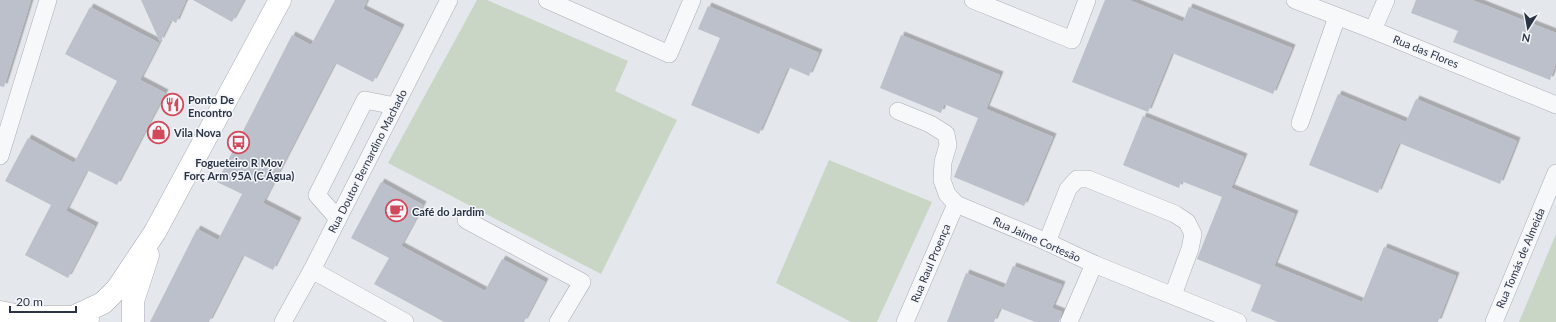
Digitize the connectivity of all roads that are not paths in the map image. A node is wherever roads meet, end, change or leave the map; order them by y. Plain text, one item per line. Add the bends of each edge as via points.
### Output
1 (48, 0) edge
2 (280, 0) edge
3 (449, 0) edge
4 (547, 0) edge
5 (692, 0) edge
6 (973, 0) edge
7 (1087, 0) edge
8 (1294, 0) edge
9 (1386, 0) edge
10 (1337, 17) junction
11 (1373, 30) junction
12 (1556, 105) edge
13 (395, 106) junction
14 (898, 111) dead end
15 (1300, 124) dead end
16 (0, 156) edge
17 (1556, 173) edge
18 (956, 204) junction
19 (338, 219) junction
20 (466, 220) dead end
21 (155, 232) junction
22 (1047, 242) junction
23 (1094, 264) junction
24 (312, 270) junction
25 (1173, 295) junction
26 (0, 312) edge
27 (60, 319) edge
28 (1234, 321) edge
29 (98, 322) edge
30 (133, 322) edge
31 (283, 322) edge
32 (405, 322) edge
33 (558, 322) edge
34 (905, 322) edge
35 (1069, 322) edge
36 (1494, 322) edge

1 - 16 street
2 - 21 street
3 - 13 street, Rua Doutor Bernardino Machado
4 - 5 street via 669,54
6 - 7 street via 1072,40
8 - 10 street, Rua das Flores
9 - 11 street
10 - 11 street, Rua das Flores
10 - 15 street
11 - 12 street, Rua das Flores
13 - 19 street, Rua Doutor Bernardino Machado
13 - 19 street via 365,100 317,195
14 - 18 street via 930,124 946,134 948,145 943,162 942,180 946,194
17 - 36 street, Rua Tomás de Almeida
18 - 22 street, Rua Jaime Cortesão
18 - 34 street, Rua Raul Proença
19 - 24 street, Rua Doutor Bernardino Machado
20 - 33 street via 582,282
21 - 27 street via 117,289 103,303
21 - 30 street via 133,302
22 - 23 street, Rua Jaime Cortesão
22 - 25 street via 1068,189 1077,179 1088,179 1175,214 1187,222 1193,234
23 - 25 street, Rua Jaime Cortesão
23 - 35 street
24 - 31 street, Rua Doutor Bernardino Machado
24 - 32 street
25 - 28 street, Rua Jaime Cortesão
26 - 27 street via 25,317
27 - 29 street via 86,318

